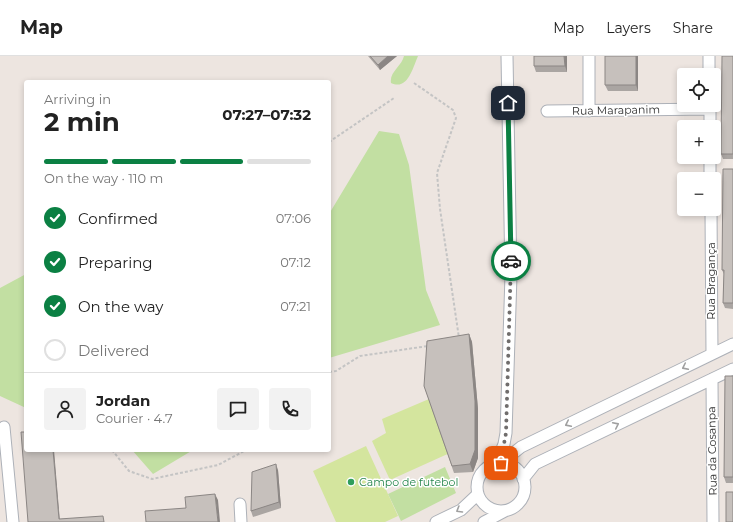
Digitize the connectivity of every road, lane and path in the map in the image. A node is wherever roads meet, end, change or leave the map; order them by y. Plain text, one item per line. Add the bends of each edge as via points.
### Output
1 (507, 56) edge
2 (589, 56) edge
3 (708, 56) edge
4 (709, 68) edge
5 (414, 83) dead end
6 (394, 98) dead end
7 (677, 108) edge
8 (547, 111) dead end
9 (589, 111) junction
10 (331, 141) edge
11 (711, 216) edge
12 (459, 341) edge
13 (733, 344) edge
14 (429, 346) edge
15 (712, 354) junction
16 (733, 369) edge
17 (331, 372) edge
18 (712, 379) junction
19 (4, 427) dead end
20 (114, 452) edge
21 (242, 452) edge
22 (499, 464) junction
23 (523, 479) junction
24 (478, 494) junction
25 (240, 504) dead end
26 (505, 511) junction
27 (13, 522) edge
28 (241, 522) edge
29 (436, 522) edge
30 (484, 522) edge
31 (713, 522) edge

1 - 22 street via 511,275 506,433
2 - 9 street
3 - 4 street
5 - 12 path via 453,110 456,118 437,173
6 - 10 path
7 - 9 street, Rua Marapanim
8 - 9 street, Rua Marapanim
11 - 15 street, Rua Bragança
13 - 15 street
14 - 17 path via 360,356
15 -> 22 street via 521,447
16 - 18 street
23 -> 18 street via 535,464
18 - 31 street, Rua da Cosanpa
19 - 27 street
20 - 21 path via 129,471 152,479 218,465
22 - 23 street via 514,468
22 - 24 street via 487,468 480,475 477,484
23 - 26 street via 522,499 512,509
24 - 26 street via 491,510
24 -> 29 street via 461,510
25 - 28 street
26 - 30 street

